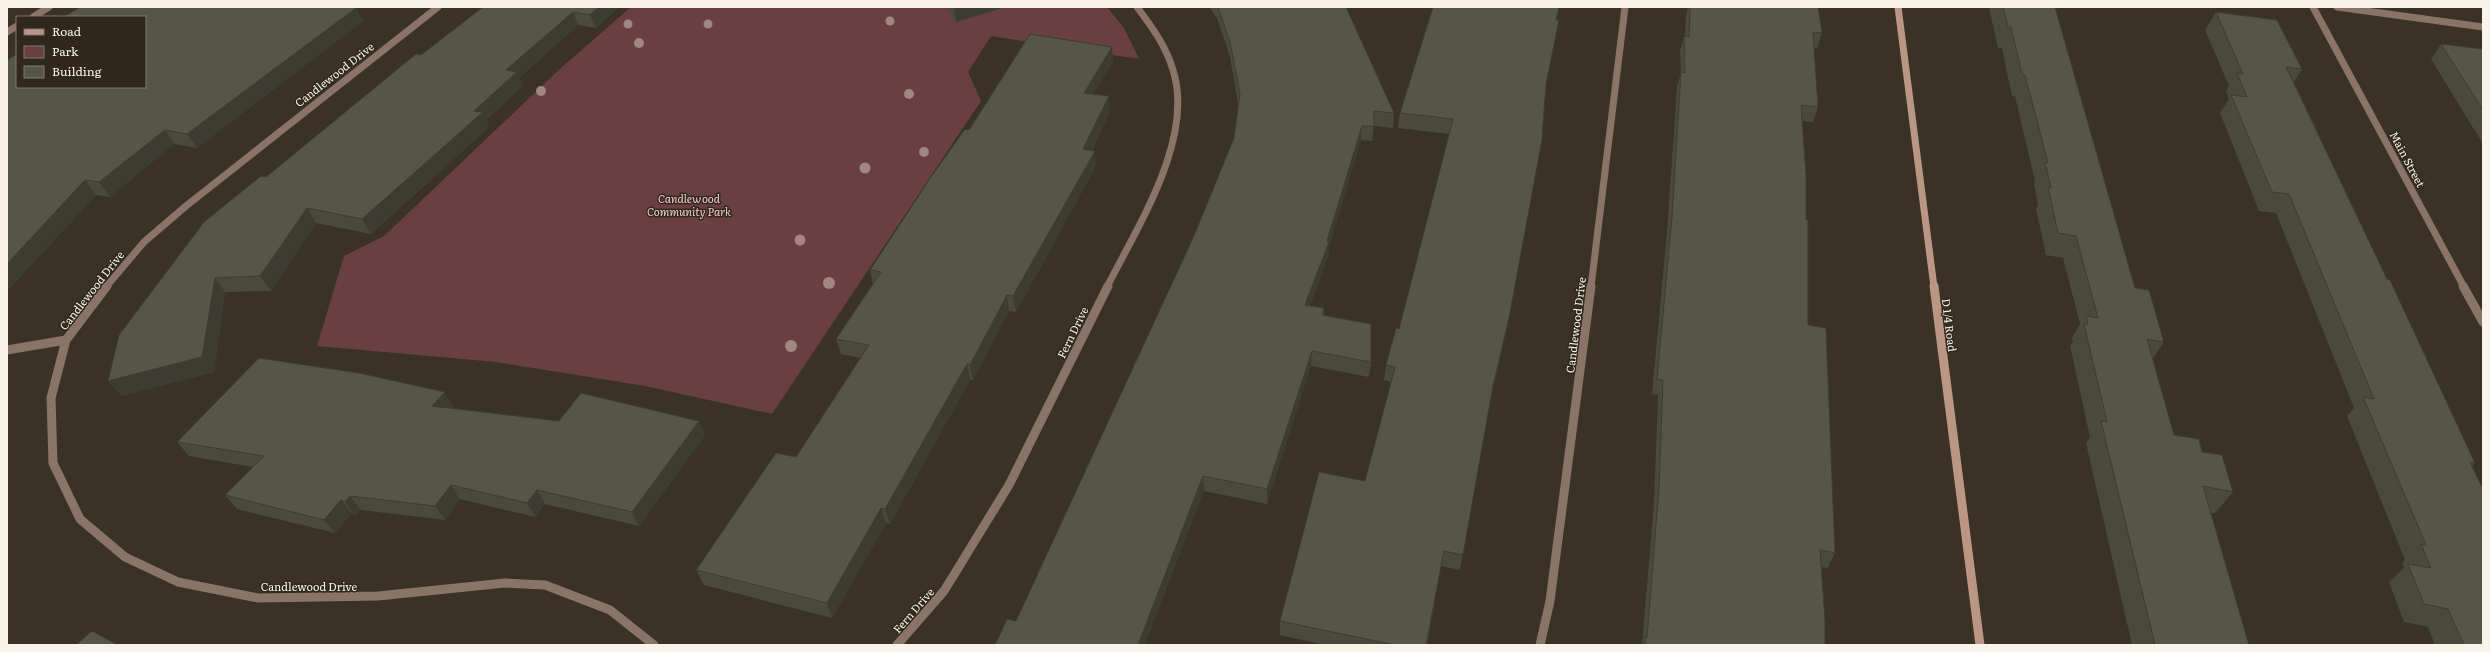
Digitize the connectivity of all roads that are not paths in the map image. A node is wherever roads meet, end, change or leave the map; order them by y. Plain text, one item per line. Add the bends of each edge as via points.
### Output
1 (49, 7) edge
2 (438, 7) edge
3 (1137, 7) edge
4 (1625, 7) edge
5 (1898, 7) edge
6 (2313, 7) edge
7 (2337, 7) edge
8 (34, 16) edge
9 (16, 27) edge
10 (2483, 27) edge
11 (7, 32) edge
12 (2483, 322) edge
13 (66, 340) junction
14 (7, 350) edge
15 (654, 645) edge
16 (897, 645) edge
17 (1540, 645) edge
18 (1980, 645) edge

1 - 8 street
2 - 13 street, Candlewood Drive via 144,242
3 - 16 street, Fern Drive via 1157,32 1170,58 1177,86 1177,116 1159,183 1009,485 944,592
4 - 17 street, Candlewood Drive via 1550,601
5 - 18 street, D 1/4 Road
6 - 12 street, Main Street
7 - 10 street
9 - 11 street
13 - 14 street
13 - 15 street, Candlewood Drive via 51,398 53,463 80,519 125,557 178,582 258,598 378,596 506,583 545,585 610,610

